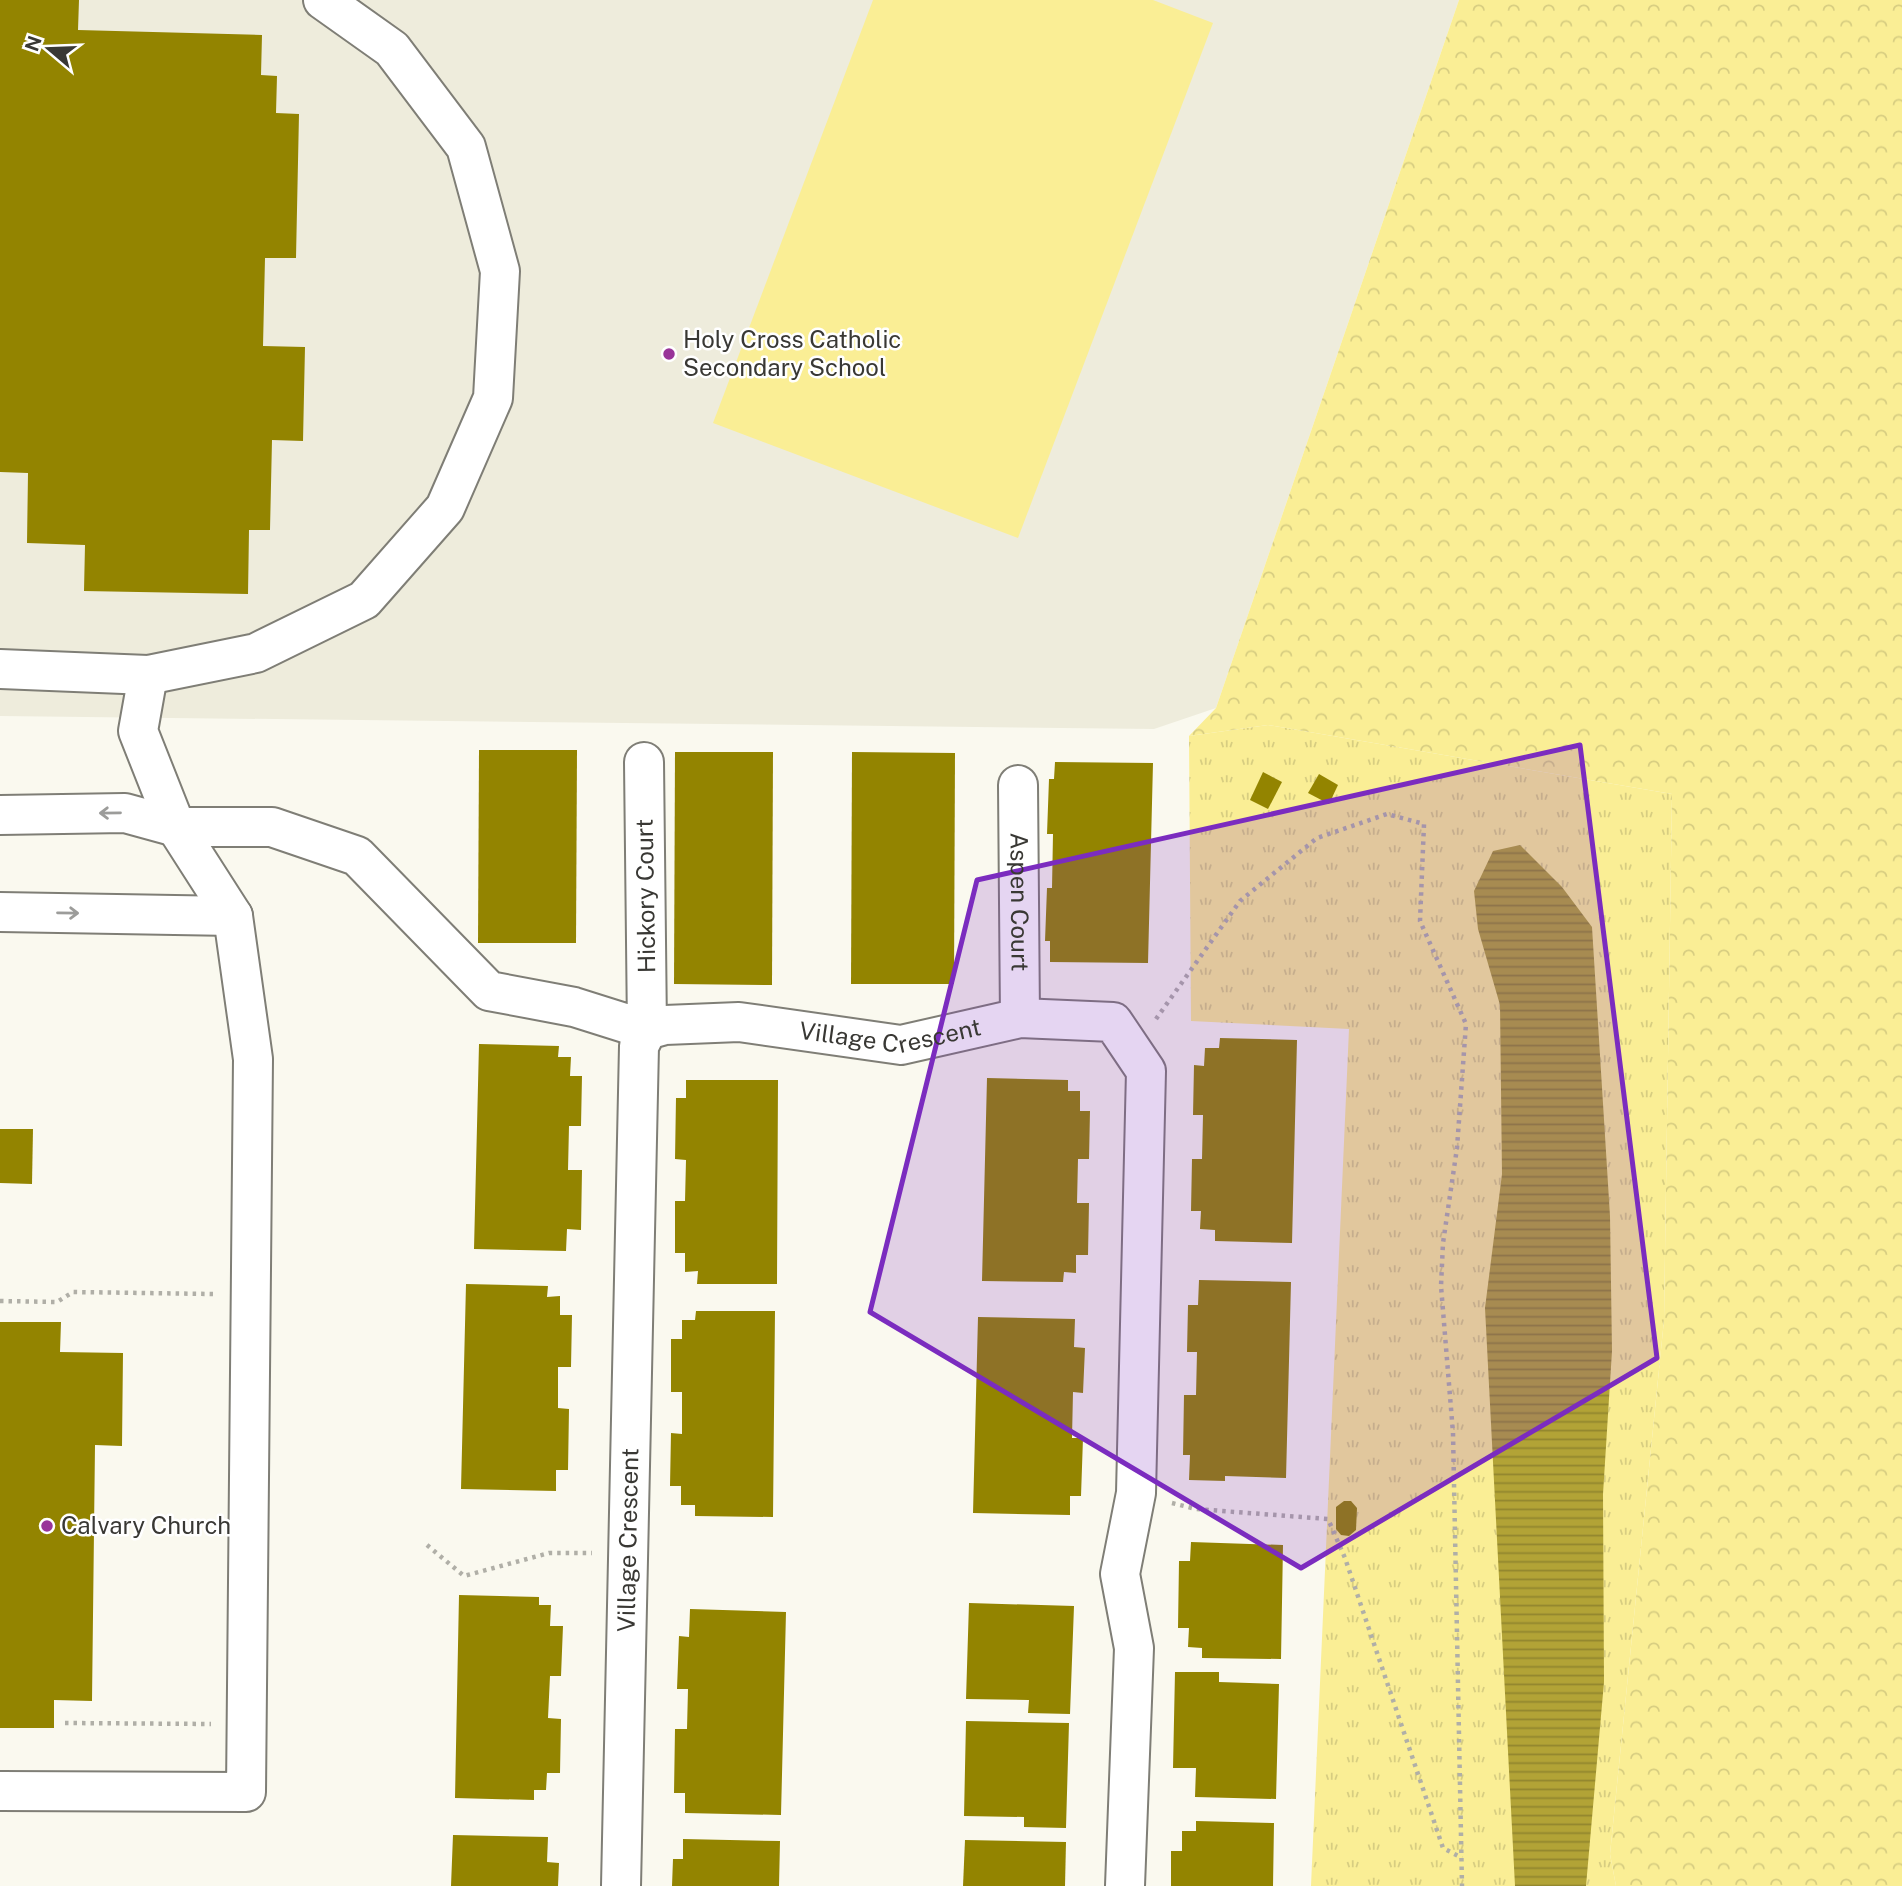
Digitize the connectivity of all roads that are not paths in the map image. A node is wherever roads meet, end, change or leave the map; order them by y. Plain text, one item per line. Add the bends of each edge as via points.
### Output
1 (323, 0) edge
2 (0, 669) edge
3 (148, 675) junction
4 (644, 762) dead end
5 (1018, 785) dead end
6 (0, 814) edge
7 (176, 827) junction
8 (0, 912) edge
9 (233, 916) junction
10 (1020, 1018) junction
11 (647, 1030) junction
12 (0, 1791) edge
13 (621, 1886) edge
14 (1125, 1886) edge

1 - 3 street via 392,49 466,148 500,271 493,398 445,508 364,600 256,653
2 - 3 street
3 - 7 street via 138,731
4 - 11 street, Hickory Court
5 - 10 street, Aspen Court
7 -> 6 street via 125,813
7 - 9 street
7 - 11 street via 272,827 357,856 489,991 574,1007
8 -> 9 street
9 - 12 street via 253,1059 246,1792
10 - 11 street, Village Crescent via 901,1045 739,1022 664,1025
10 - 14 street, Village Crescent via 1113,1022 1146,1071 1136,1493 1120,1574 1134,1648
11 - 13 street, Village Crescent via 639,1045

